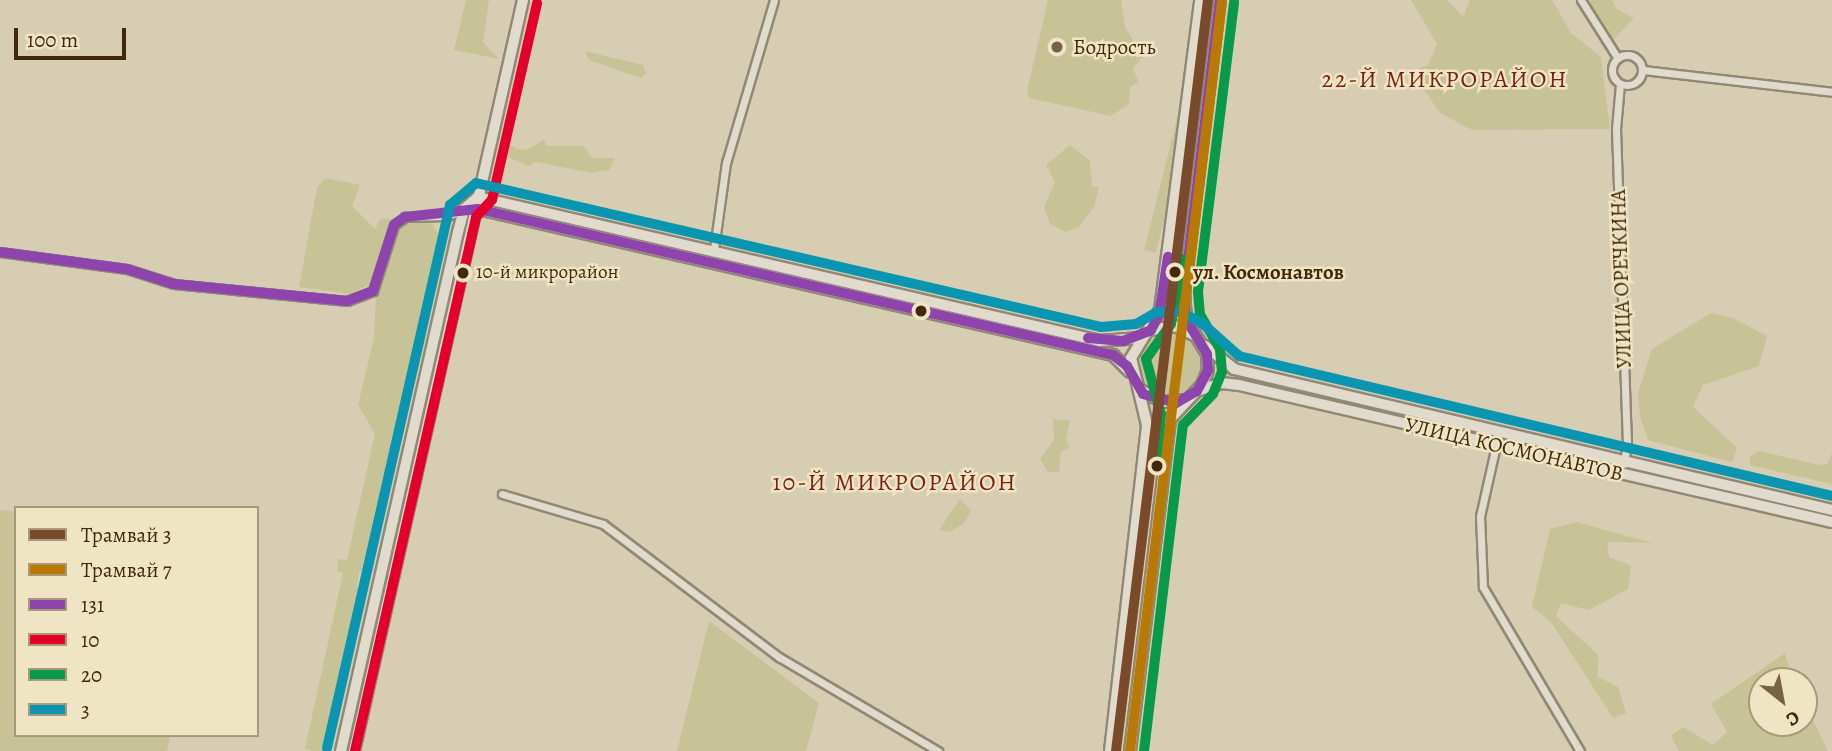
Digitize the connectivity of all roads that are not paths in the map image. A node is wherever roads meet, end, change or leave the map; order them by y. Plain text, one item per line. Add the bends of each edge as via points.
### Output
1 (523, 0) edge
2 (774, 0) edge
3 (1200, 0) edge
4 (1220, 0) edge
5 (1581, 0) edge
6 (1618, 57) junction
7 (1643, 71) junction
8 (1620, 84) junction
9 (1832, 92) edge
10 (478, 197) junction
11 (464, 209) junction
12 (478, 209) junction
13 (542, 209) junction
14 (539, 223) junction
15 (713, 249) junction
16 (0, 252) edge
17 (974, 310) junction
18 (970, 324) junction
19 (1151, 330) junction
20 (1140, 338) junction
21 (1200, 341) junction
22 (1133, 380) junction
23 (1197, 391) junction
24 (1184, 400) junction
25 (418, 409) junction
26 (433, 413) junction
27 (1499, 432) junction
28 (1495, 445) junction
29 (1624, 460) junction
30 (1622, 474) junction
31 (502, 494) dead end
32 (1832, 510) edge
33 (1832, 522) edge
34 (341, 751) edge
35 (354, 751) edge
36 (938, 751) edge
37 (1110, 751) edge
38 (1130, 751) edge
39 (1580, 751) edge

1 - 10 street
2 - 15 street via 726,163
3 - 19 street via 1167,265 1159,315
4 - 21 street via 1184,292 1186,319
5 - 6 street, УЛИЦА ОРЕЧКИНА
6 - 7 street, УЛИЦА ОРЕЧКИНА via 1633,55
6 - 8 street, УЛИЦА ОРЕЧКИНА via 1612,71
7 - 8 street via 1635,83
7 - 9 street
8 - 29 street, УЛИЦА ОРЕЧКИНА via 1615,119 1627,440
10 - 11 street
10 - 12 street
10 - 13 street
11 - 12 street
11 - 16 street via 447,216 405,217 394,225 373,291 347,301 174,284 127,269
11 - 25 street
12 - 14 street
12 - 26 street
13 - 14 street
13 - 15 street
14 - 18 street
15 - 17 street
17 - 18 street
17 - 20 street via 1100,341
18 - 22 street via 1113,355 1127,366
19 - 20 street
19 - 21 street, УЛИЦА КОСМОНАВТОВ via 1178,326
20 - 22 street via 1130,358
21 - 23 street via 1208,370
21 - 27 street, УЛИЦА КОСМОНАВТОВ via 1234,369
22 - 24 street via 1150,399
22 - 37 street via 1145,406 1147,425
23 - 24 street
23 - 28 street, УЛИЦА КОСМОНАВТОВ via 1222,383 1240,385
24 - 38 street via 1172,414 1169,428
25 - 26 street
25 - 34 street
26 - 35 street
27 - 28 street
27 - 29 street, УЛИЦА КОСМОНАВТОВ
28 - 30 street, УЛИЦА КОСМОНАВТОВ
28 - 39 street via 1480,516 1483,587
29 - 30 street, УЛИЦА ОРЕЧКИНА
29 - 32 street, УЛИЦА КОСМОНАВТОВ
30 - 33 street, УЛИЦА КОСМОНАВТОВ
31 - 36 street via 603,524 779,657

